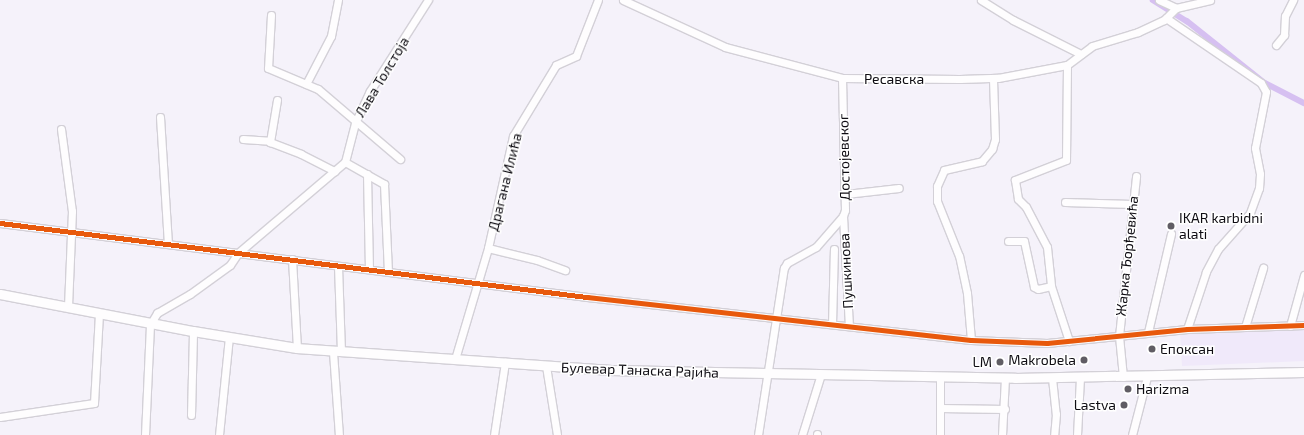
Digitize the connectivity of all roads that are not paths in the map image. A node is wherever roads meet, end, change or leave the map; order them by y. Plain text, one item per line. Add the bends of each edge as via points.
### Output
1 (338, 0) edge
2 (428, 0) edge
3 (598, 0) edge
4 (981, 0) edge
5 (1159, 0) edge
6 (1210, 0) edge
7 (1293, 0) edge
8 (626, 1) edge
9 (1171, 13) junction
10 (271, 16) dead end
11 (1276, 45) dead end
12 (1081, 54) junction
13 (1067, 65) junction
14 (842, 78) junction
15 (993, 78) junction
16 (306, 84) junction
17 (277, 100) dead end
18 (160, 117) dead end
19 (355, 123) junction
20 (61, 129) dead end
21 (242, 139) dead end
22 (269, 141) junction
23 (400, 159) dead end
24 (345, 162) junction
25 (335, 171) junction
26 (367, 174) junction
27 (1136, 176) dead end
28 (899, 188) dead end
29 (846, 194) junction
30 (1065, 202) dead end
31 (1132, 204) junction
32 (843, 216) junction
33 (0, 223) edge
34 (72, 232) junction
35 (1171, 234) dead end
36 (1008, 241) dead end
37 (168, 244) junction
38 (488, 248) junction
39 (834, 249) dead end
40 (238, 254) junction
41 (292, 260) junction
42 (338, 266) junction
43 (1263, 268) dead end
44 (369, 269) junction
45 (565, 270) dead end
46 (388, 271) junction
47 (1304, 275) edge
48 (479, 282) junction
49 (1051, 286) junction
50 (0, 294) edge
51 (68, 307) junction
52 (99, 313) junction
53 (778, 318) junction
54 (150, 323) junction
55 (832, 324) junction
56 (1304, 325) edge
57 (849, 326) junction
58 (1290, 326) junction
59 (1245, 327) junction
60 (1187, 329) junction
61 (194, 331) junction
62 (1148, 332) junction
63 (1119, 336) junction
64 (229, 337) junction
65 (971, 340) junction
66 (1069, 341) junction
67 (297, 348) junction
68 (337, 352) junction
69 (454, 359) junction
70 (505, 362) junction
71 (546, 366) junction
72 (1304, 372) edge
73 (768, 374) junction
74 (821, 374) junction
75 (940, 376) junction
76 (1123, 377) junction
77 (1147, 377) junction
78 (1005, 378) junction
79 (1052, 378) junction
80 (1080, 378) junction
81 (940, 408) junction
82 (1005, 409) junction
83 (192, 415) dead end
84 (0, 417) edge
85 (146, 435) edge
86 (219, 435) edge
87 (339, 435) edge
88 (494, 435) edge
89 (557, 435) edge
90 (758, 435) edge
91 (802, 435) edge
92 (940, 435) edge
93 (1002, 435) edge
94 (1054, 435) edge
95 (1077, 435) edge
96 (1132, 435) edge

1 - 16 street via 331,36
2 - 19 street, Лава Толстоја via 370,92
3 - 38 street, Драгана Илића via 576,56 556,65 513,136
4 - 12 street via 1013,20
5 - 9 street
6 - 9 street, Ресавска
7 - 11 street via 1285,16 1284,35
8 - 14 street, Ресавска via 725,47
9 - 12 street, Ресавска via 1138,32 1097,44
9 - 60 street via 1261,83 1266,92 1255,148 1260,174 1259,188 1250,213 1218,249 1206,272
10 - 16 street via 268,68
12 - 13 street, Ресавска
13 - 15 street, Ресавска
13 - 49 street via 1066,160 1015,180 1018,199 1026,207 1047,247
14 - 15 street, Ресавска
14 - 29 street, Достојевског
15 - 65 street via 995,139 992,149 982,161 944,170 937,186 937,201 959,256 967,293
16 - 19 street via 327,96
17 - 22 street
18 - 37 street
19 - 23 street
19 - 24 street, Лава Толстоја
20 - 34 street
21 - 22 street
22 - 25 street
24 - 25 street
24 - 26 street
25 - 40 street
26 - 44 street
26 - 46 street via 384,184
27 - 31 street, Жарка Ђорђевића
28 - 29 street
29 - 32 street, Достојевског
30 - 31 street
31 - 63 street, Жарка Ђорђевића
32 - 53 street, Достојевског via 816,247 787,264 783,275
32 - 57 street, Пушкинова
33 - 34 street
34 - 37 street
34 - 51 street
35 - 62 street
36 - 49 street via 1024,241 1034,287 1038,289
37 - 40 street
38 - 45 street
38 - 48 street, Драгана Илића
39 - 55 street
40 - 41 street
40 - 54 street via 230,265 190,294 157,313
41 - 42 street
41 - 67 street
42 - 44 street
42 - 68 street
43 - 59 street
44 - 46 street
46 - 48 street
47 - 58 street
48 - 53 street
48 - 69 street
49 - 66 street
50 - 51 main road, Булевар Танаска Рајића
51 - 52 main road, Булевар Танаска Рајића
52 - 54 main road, Булевар Танаска Рајића
52 - 84 street via 94,403
53 - 55 street
53 - 73 street, Достојевског via 771,345
54 - 61 main road, Булевар Танаска Рајића
54 - 85 street
55 - 57 street
56 - 58 street
57 - 65 street
58 - 59 street
59 - 60 street
60 - 62 street
61 - 64 main road, Булевар Танаска Рајића
61 - 83 street
62 - 63 street
63 - 66 street
63 - 76 street, Жарка Ђорђевића
64 - 67 main road, Булевар Танаска Рајића
64 - 86 street
65 - 66 street
67 - 68 main road, Булевар Танаска Рајића
68 - 69 main road, Булевар Танаска Рајића
68 - 87 street
69 - 70 main road, Булевар Танаска Рајића
70 - 71 main road, Булевар Танаска Рајића
70 - 88 street
71 - 73 main road, Булевар Танаска Рајића via 618,371
71 - 89 street
72 - 77 main road, Булевар Танаска Рајића
73 - 74 main road, Булевар Танаска Рајића
73 - 90 street, Достојевског
74 - 75 main road, Булевар Танаска Рајића
74 - 91 street
75 - 78 main road, Булевар Танаска Рајића
75 - 81 street
76 - 77 main road, Булевар Танаска Рајића
76 - 80 main road, Булевар Танаска Рајића
77 - 96 street
78 - 79 main road, Булевар Танаска Рајића
78 - 82 street
79 - 80 main road, Булевар Танаска Рајића
79 - 94 street via 1056,414
80 - 95 street
81 - 82 street
81 - 92 street
82 - 93 street

